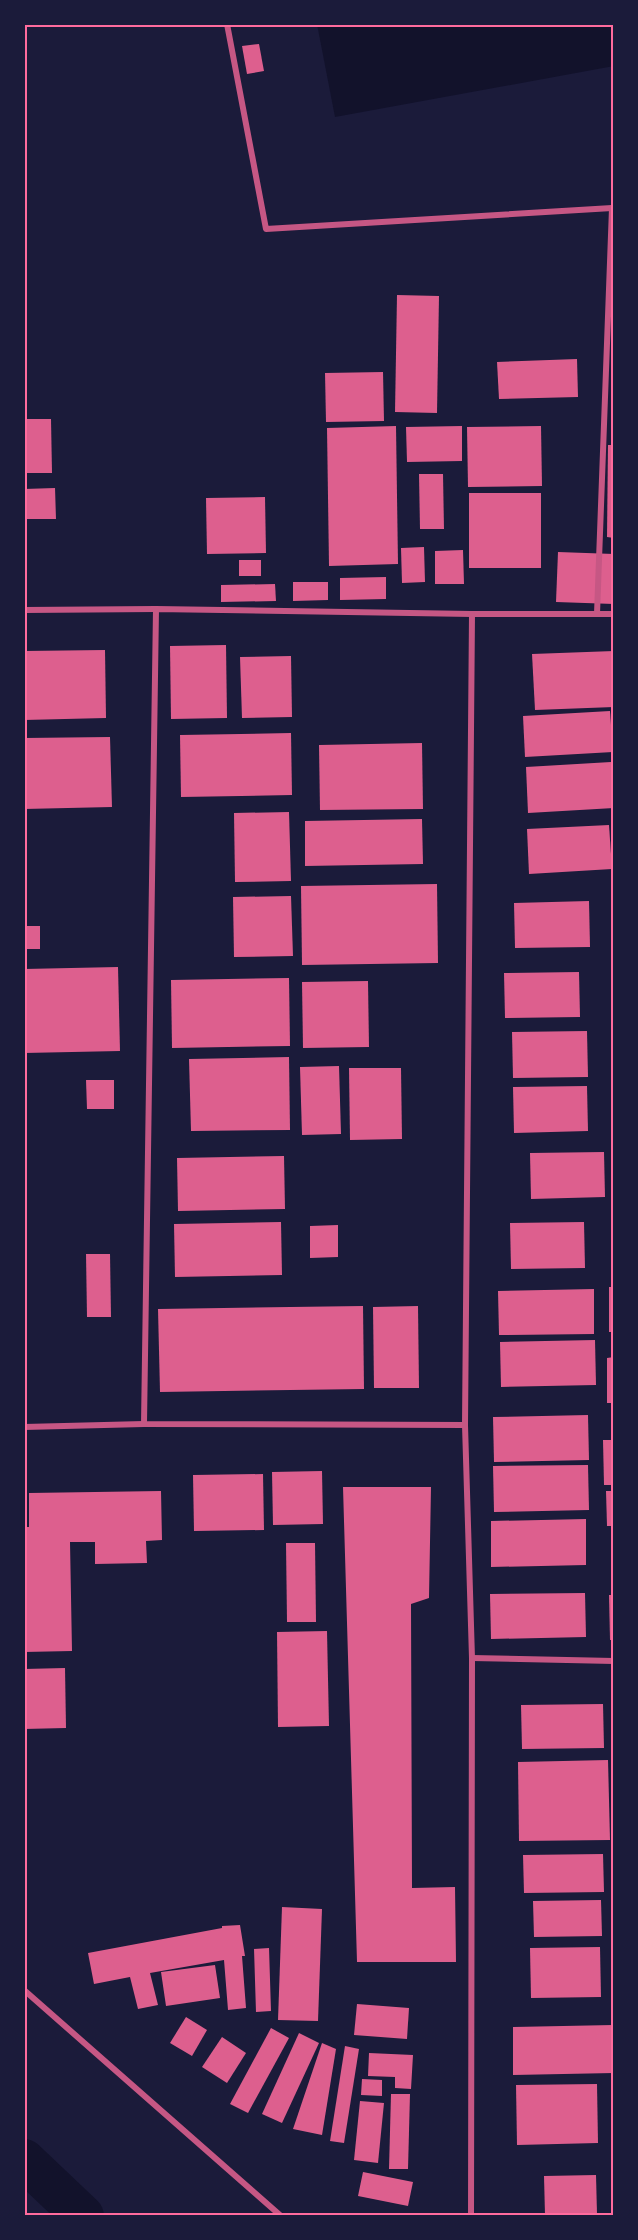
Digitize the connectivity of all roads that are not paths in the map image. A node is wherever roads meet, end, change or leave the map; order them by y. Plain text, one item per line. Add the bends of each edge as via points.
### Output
1 (227, 24) edge
2 (613, 208) edge
3 (156, 609) junction
4 (24, 610) edge
5 (472, 614) junction
6 (597, 614) junction
7 (614, 614) edge
8 (144, 1424) junction
9 (465, 1425) junction
10 (24, 1427) edge
11 (472, 1658) junction
12 (614, 1661) edge
13 (24, 1990) edge
14 (281, 2216) edge
15 (471, 2216) edge

1 - 2 street via 266,229
2 - 6 street
3 - 4 street
3 - 5 street
3 - 8 street
5 - 6 street
5 - 9 street
6 - 7 street
8 - 9 street
8 - 10 street
9 - 11 street
11 - 12 street
11 - 15 street
13 - 14 street

